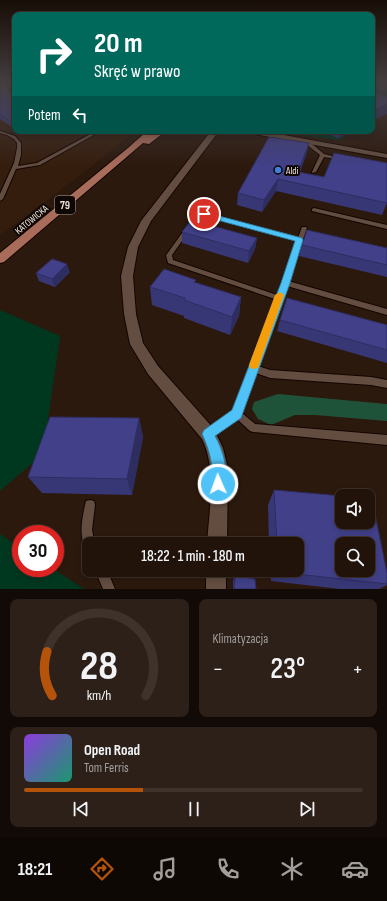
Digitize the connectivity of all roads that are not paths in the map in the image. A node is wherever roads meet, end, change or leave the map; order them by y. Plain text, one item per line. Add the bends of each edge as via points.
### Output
1 (0, 132) edge
2 (94, 134) edge
3 (148, 134) edge
4 (158, 134) edge
5 (213, 134) edge
6 (267, 134) edge
7 (304, 140) junction
8 (131, 150) junction
9 (322, 155) junction
10 (387, 156) edge
11 (351, 161) edge
12 (14, 168) junction
13 (314, 172) dead end
14 (0, 199) edge
15 (314, 210) dead end
16 (387, 227) edge
17 (304, 228) dead end
18 (299, 240) junction
19 (0, 259) edge
20 (285, 283) junction
21 (279, 298) junction
22 (387, 312) edge
23 (253, 368) junction
24 (387, 384) edge
25 (236, 414) junction
26 (208, 434) junction
27 (387, 440) edge
28 (90, 505) dead end
29 (87, 537) edge
30 (217, 537) edge
31 (104, 577) edge
32 (216, 577) edge
33 (109, 589) edge
34 (216, 589) edge

1 - 12 lane via 13,136 18,141 20,148
2 - 12 lane via 38,164
3 - 8 main road, KATOWICKA / 79
4 - 8 main road, KATOWICKA / 79
5 - 26 street via 146,221 133,247 127,276 130,314 137,344 152,370
6 - 7 street
7 - 9 lane
7 - 10 street
8 - 19 main road, KATOWICKA / 79
9 - 11 lane
9 - 13 lane
12 - 14 lane
15 - 16 lane
17 - 18 lane
18 - 20 lane
18 - 21 lane via 204,214 197,216 169,256 170,261
20 - 21 lane
20 - 22 lane
21 - 23 lane
23 - 24 lane via 270,374
23 - 25 lane
25 - 26 lane
25 - 27 lane via 253,428
26 - 30 street via 215,448 219,468
28 - 29 lane
31 - 33 lane
32 - 34 street

